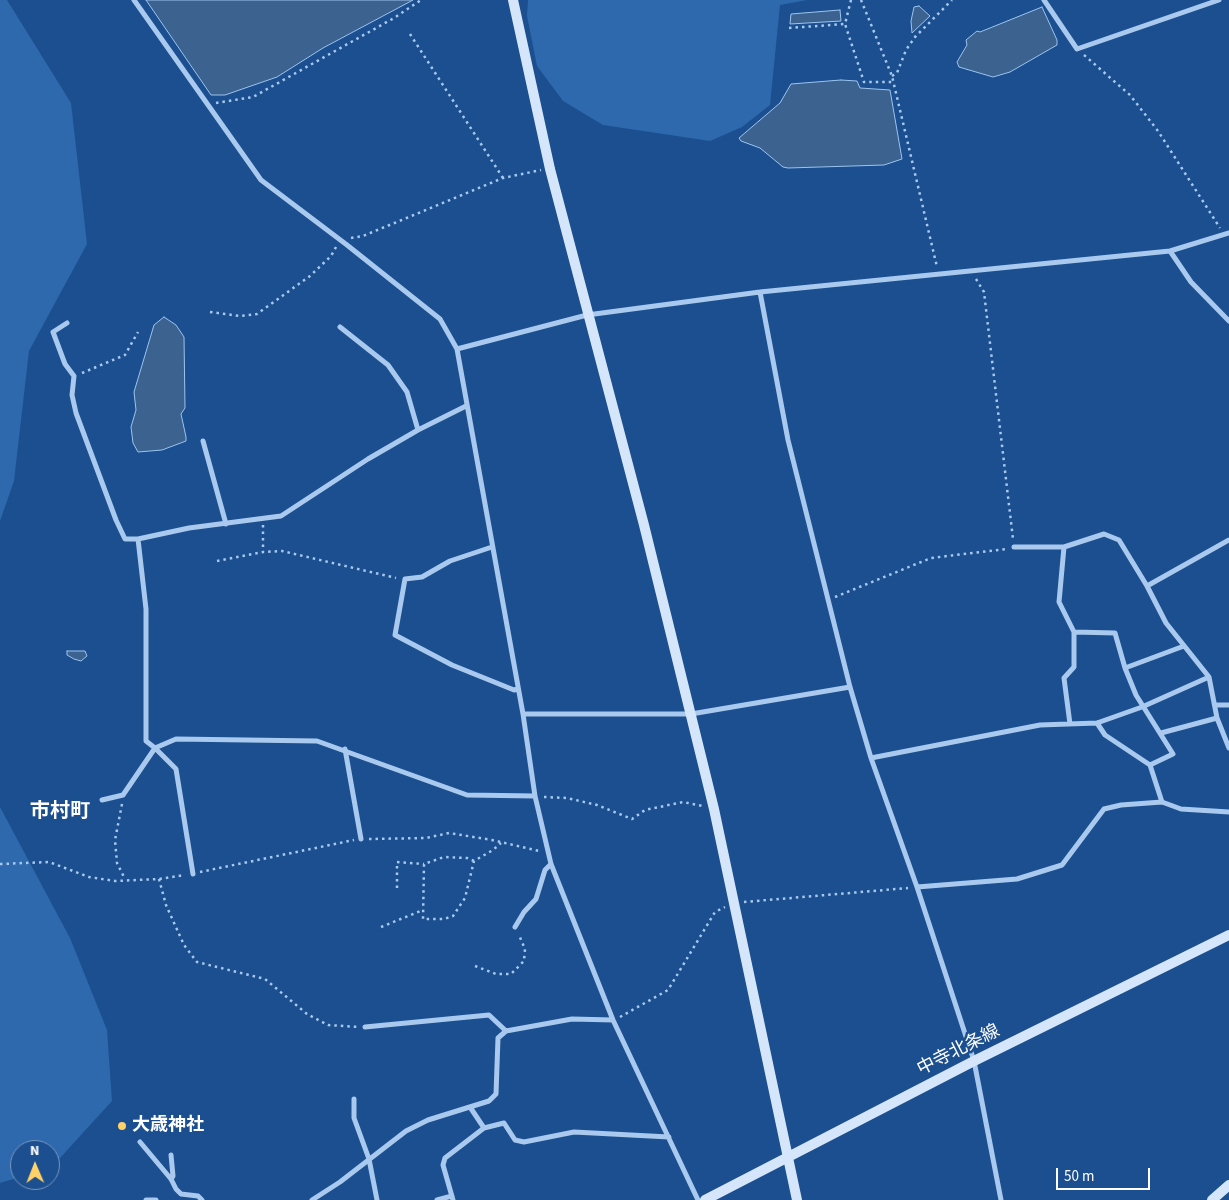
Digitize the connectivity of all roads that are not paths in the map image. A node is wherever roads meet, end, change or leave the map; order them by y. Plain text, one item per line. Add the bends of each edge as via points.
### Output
1 (134, 0) edge
2 (513, 0) edge
3 (1044, 0) edge
4 (1218, 0) edge
5 (1227, 234) edge
6 (1170, 251) junction
7 (760, 292) junction
8 (587, 315) junction
9 (1229, 321) edge
10 (67, 324) dead end
11 (340, 327) dead end
12 (457, 349) junction
13 (466, 406) junction
14 (418, 430) junction
15 (203, 441) dead end
16 (226, 524) junction
17 (138, 539) junction
18 (1228, 542) edge
19 (1064, 546) junction
20 (492, 547) junction
21 (1014, 547) road end
22 (1147, 586) junction
23 (1074, 632) junction
24 (1184, 646) junction
25 (1125, 668) junction
26 (1209, 677) junction
27 (850, 687) junction
28 (518, 688) junction
29 (1216, 705) junction
30 (1229, 705) edge
31 (1142, 707) junction
32 (523, 714) junction
33 (691, 714) junction
34 (1217, 718) junction
35 (1097, 723) junction
36 (1070, 724) junction
37 (1161, 733) junction
38 (156, 748) junction
39 (1229, 748) edge
40 (345, 749) junction
41 (871, 758) junction
42 (1150, 765) junction
43 (535, 796) junction
44 (102, 800) dead end
45 (1162, 802) junction
46 (1229, 812) edge
47 (361, 839) road end
48 (551, 864) junction
49 (193, 874) road end
50 (917, 887) junction
51 (515, 927) road end
52 (1229, 935) edge
53 (614, 1020) junction
54 (365, 1027) road end
55 (506, 1031) junction
56 (974, 1061) junction
57 (354, 1099) dead end
58 (470, 1107) junction
59 (484, 1128) junction
60 (669, 1137) junction
61 (140, 1142) dead end
62 (171, 1155) dead end
63 (787, 1156) junction
64 (370, 1159) junction
65 (171, 1179) junction
66 (1229, 1185) edge
67 (453, 1198) edge
68 (146, 1200) edge
69 (156, 1200) edge
70 (202, 1200) edge
71 (312, 1200) edge
72 (378, 1200) edge
73 (438, 1200) edge
74 (698, 1200) edge
75 (705, 1200) edge
76 (797, 1200) edge
77 (1001, 1200) edge
78 (1212, 1200) edge

1 - 12 street via 261,180 440,319
2 - 8 street
3 - 4 street via 1077,49
5 - 6 street
6 - 7 street
6 - 9 street via 1191,282
7 - 8 street
7 - 27 street via 788,440
8 - 12 street
8 - 33 street
10 - 17 street via 53,332 65,364 74,376 72,395 76,413 125,539
11 - 14 street via 388,365 407,392
12 - 13 street
13 - 14 street
13 - 20 street
14 - 16 street via 281,516
15 - 16 street
16 - 17 street
17 - 38 street via 146,609 146,741
18 - 22 street
19 - 21 street
19 - 22 street via 1104,534 1118,540
19 - 23 street via 1059,602
20 - 28 street
20 - 28 street via 450,561 422,577 406,579 395,635 452,665 514,690
22 - 24 street via 1166,623
23 - 25 street via 1115,633
23 - 36 street via 1074,667 1064,678
24 - 25 street
24 - 26 street
25 - 31 street
26 - 29 street
26 - 31 street
27 - 33 street
27 - 41 street
28 - 32 street
29 - 30 street
29 - 34 street
31 - 35 street
31 - 37 street
32 - 33 street
32 - 43 street
33 - 63 street
34 - 37 street
34 - 39 street
35 - 36 street
35 - 42 street via 1105,735
36 - 41 street via 1040,725
37 - 42 street via 1173,754
38 - 40 street via 176,739 247,738 317,741
38 - 44 street via 123,795
38 - 49 street via 176,769
40 - 43 street via 467,794
40 - 47 street
41 - 50 street
42 - 45 street
43 - 48 street
45 - 46 street via 1181,809
45 - 50 street via 1104,809 1062,865 1017,879
48 - 51 street via 545,870 536,899
48 - 53 street
50 - 56 street
52 - 56 street, 中寺北条線
53 - 55 street via 572,1018
53 - 60 street
54 - 55 street via 490,1015
55 - 58 street via 498,1038 496,1094 488,1101
56 - 63 street, 中寺北条線
56 - 77 street
57 - 64 street via 354,1118
58 - 59 street
58 - 64 street via 428,1120 406,1131
59 - 60 street via 504,1123 515,1140 524,1142 574,1132
59 - 67 street via 446,1158 442,1165
60 - 74 street
61 - 65 street
62 - 65 street
63 - 75 street, 中寺北条線
63 - 76 street
64 - 71 street
64 - 72 street
65 - 70 street via 181,1194 198,1196
66 - 78 street
67 - 73 street
68 - 69 street

